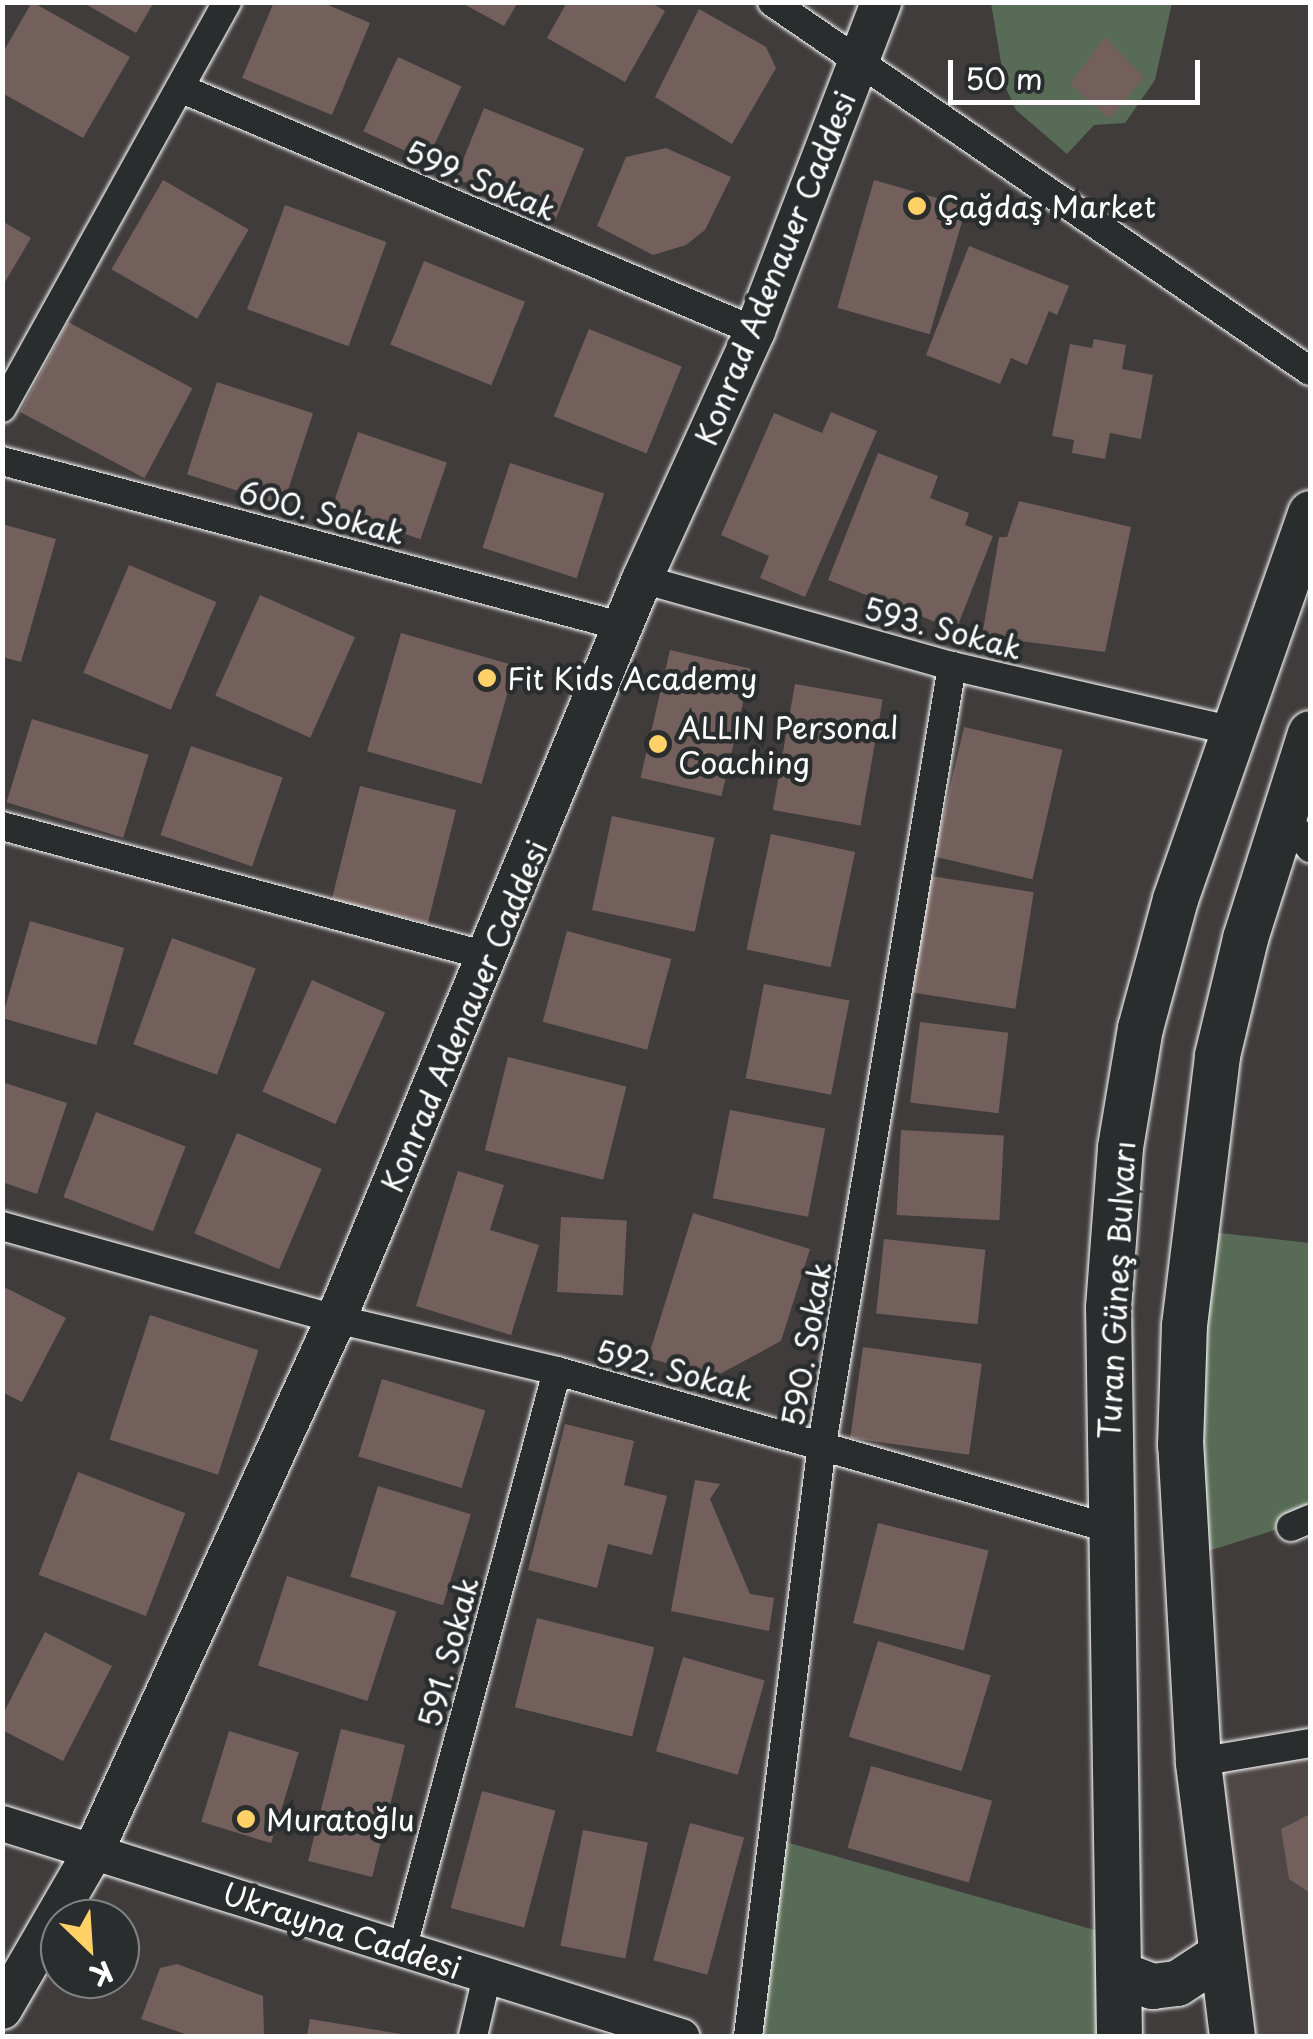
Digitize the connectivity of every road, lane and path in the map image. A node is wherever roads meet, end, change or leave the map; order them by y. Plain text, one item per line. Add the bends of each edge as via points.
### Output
1 (227, 2) edge
2 (772, 2) edge
3 (880, 2) edge
4 (858, 62) junction
5 (182, 90) junction
6 (755, 331) junction
7 (1310, 371) edge
8 (2, 408) edge
9 (2, 460) edge
10 (1310, 514) edge
11 (642, 579) junction
12 (624, 627) junction
13 (952, 666) junction
14 (1230, 730) junction
15 (1310, 732) edge
16 (1282, 812) junction
17 (2, 826) edge
18 (1310, 848) edge
19 (491, 958) junction
20 (2, 1226) edge
21 (336, 1319) junction
22 (557, 1372) junction
23 (822, 1444) junction
24 (1108, 1528) junction
25 (1310, 1743) edge
26 (1198, 1762) junction
27 (2, 1823) edge
28 (94, 1850) junction
29 (402, 1950) junction
30 (1220, 1955) junction
31 (1123, 1975) junction
32 (487, 1976) junction
33 (2, 2010) edge
34 (473, 2036) edge
35 (681, 2036) edge
36 (748, 2036) edge
37 (1118, 2036) edge
38 (1232, 2036) edge

1 - 5 street
2 - 4 street
3 - 4 main road, Konrad Adenauer Caddesi
4 - 6 main road, Konrad Adenauer Caddesi
4 - 7 street
5 - 6 street, 599. Sokak
5 - 8 street
6 - 11 main road, Konrad Adenauer Caddesi
9 - 12 street, 600. Sokak
10 - 14 main road, Turan Güneş Bulvarı
11 - 12 main road, Konrad Adenauer Caddesi
11 - 13 street, 593. Sokak
12 - 19 main road, Konrad Adenauer Caddesi
13 - 14 street, 593. Sokak
13 - 23 street, 590. Sokak
14 - 24 main road, Turan Güneş Bulvarı via 1140,1028 1120,1147 1108,1307
15 - 16 main road
16 - 18 street
16 - 26 main road via 1217,1055 1184,1324 1180,1446
17 - 19 street
19 - 21 main road, Konrad Adenauer Caddesi
20 - 21 street, 592. Sokak
21 - 22 street, 592. Sokak
21 - 28 main road, Konrad Adenauer Caddesi
22 - 23 street, 592. Sokak
22 - 29 street, 591. Sokak
23 - 24 street, 592. Sokak
23 - 36 street, 590. Sokak
24 - 31 main road, Turan Güneş Bulvarı
25 - 26 street
26 - 30 main road
27 - 28 street, Ukrayna Caddesi
28 - 29 street, Ukrayna Caddesi
28 - 33 main road, Konrad Adenauer Caddesi
29 - 32 street, Ukrayna Caddesi
30 - 31 main road via 1176,1983 1152,1986
30 - 38 main road
31 - 37 main road, Turan Güneş Bulvarı
32 - 34 street
32 - 35 street, Ukrayna Caddesi

